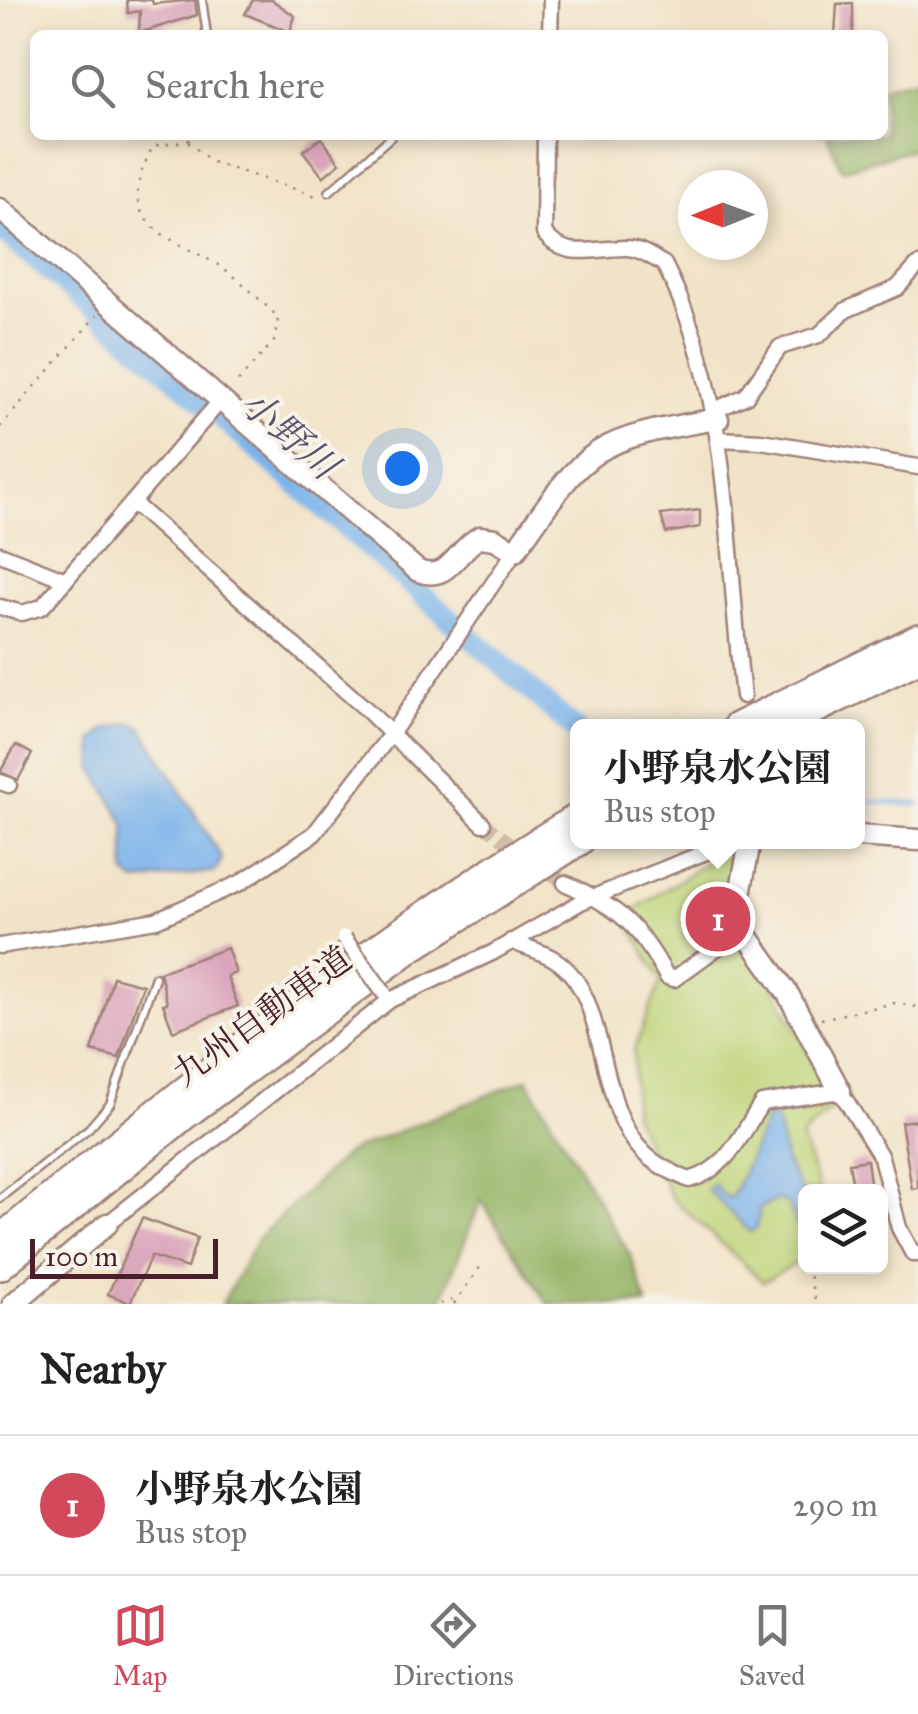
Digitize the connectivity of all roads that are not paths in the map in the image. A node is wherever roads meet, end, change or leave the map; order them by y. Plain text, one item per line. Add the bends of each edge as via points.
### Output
1 (202, 0) edge
2 (551, 0) edge
3 (207, 30) edge
4 (550, 30) edge
5 (387, 140) edge
6 (545, 140) edge
7 (330, 192) road end
8 (0, 209) edge
9 (918, 265) edge
10 (219, 402) junction
11 (717, 423) junction
12 (918, 467) edge
13 (133, 503) junction
14 (515, 551) junction
15 (0, 554) edge
16 (66, 580) junction
17 (0, 607) edge
18 (918, 638) edge
19 (918, 660) edge
20 (743, 696) dead end
21 (750, 719) edge
22 (798, 719) edge
23 (392, 734) junction
24 (570, 821) edge
25 (483, 824) tunnel mouth
26 (865, 836) edge
27 (918, 840) edge
28 (570, 848) edge
29 (713, 849) edge
30 (749, 849) edge
31 (565, 884) tunnel mouth
32 (595, 896) junction
33 (708, 923) dead end
34 (743, 925) junction
35 (344, 938) dead end
36 (511, 940) junction
37 (0, 946) edge
38 (155, 976) dead end
39 (388, 997) junction
40 (840, 1091) junction
41 (0, 1198) edge
42 (106, 1224) joint
43 (0, 1238) edge
44 (918, 1254) edge
45 (0, 1268) edge
46 (17, 1302) edge

1 - 3 lane
2 - 4 street
5 - 7 lane
6 - 11 street via 544,233 570,252 632,248 664,264 703,360
8 - 10 street
9 - 11 street via 897,288 846,310 819,335 780,346 746,396
10 - 13 street
10 - 14 street via 418,570 439,574 480,536
11 - 12 street via 761,441
11 - 14 street via 641,432 600,446 571,470
11 - 20 street
13 - 16 street
13 - 23 street
14 - 23 street
15 - 16 street
16 - 17 street via 32,613
18 - 21 highway
19 - 22 highway
23 - 25 street
23 - 37 street via 314,834 240,883 156,920
24 - 43 highway, 九州自動車道 via 357,960
26 - 27 street
28 - 45 highway, 九州自動車道 via 411,950 184,1117
29 - 32 street
30 - 34 street
31 - 32 street
32 - 34 street via 641,933 666,977 674,979
32 - 36 street
33 - 34 lane
34 - 40 street
35 - 39 street, bridge
36 - 39 street
36 - 40 street via 555,960 575,979 623,1126 644,1154 689,1180 718,1169 762,1103
38 - 41 lane via 110,1104
39 - 42 street
40 - 44 street via 881,1157 899,1228
42 - 46 street

